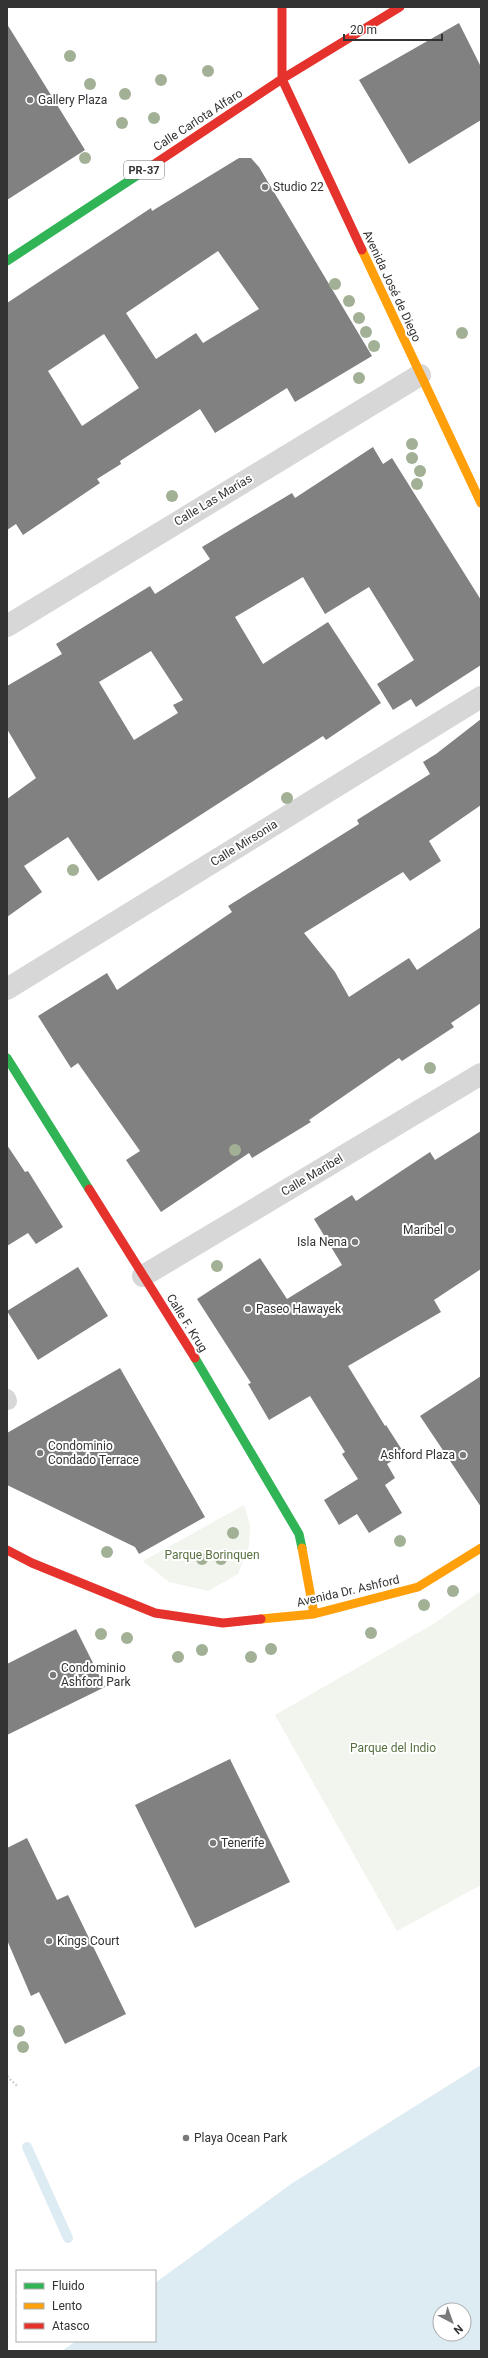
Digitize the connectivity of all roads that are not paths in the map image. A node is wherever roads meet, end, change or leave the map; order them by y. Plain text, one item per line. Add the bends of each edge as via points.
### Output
1 (282, 7) edge
2 (400, 7) edge
3 (282, 79) junction
4 (7, 261) edge
5 (420, 375) junction
6 (481, 503) edge
7 (7, 626) edge
8 (481, 698) edge
9 (7, 989) edge
10 (7, 1058) edge
11 (481, 1074) edge
12 (143, 1276) junction
13 (481, 1548) edge
14 (7, 1550) edge
15 (314, 1614) junction

1 - 3 street
2 - 3 street, Calle Carlota Alfaro
3 - 4 street, Calle Carlota Alfaro / PR-37
3 - 5 street, Avenida José de Diego
5 - 6 street, Avenida José de Diego
5 - 7 street, Calle Las Marías
8 - 9 street, Calle Mirsonia
10 - 12 street, Calle F. Krug
11 - 12 street, Calle Maribel
12 - 15 street, Calle F. Krug via 225,1405 299,1534
13 - 15 street, Avenida Dr. Ashford via 418,1588
14 - 15 street, Avenida Dr. Ashford via 32,1563 155,1613 223,1623

